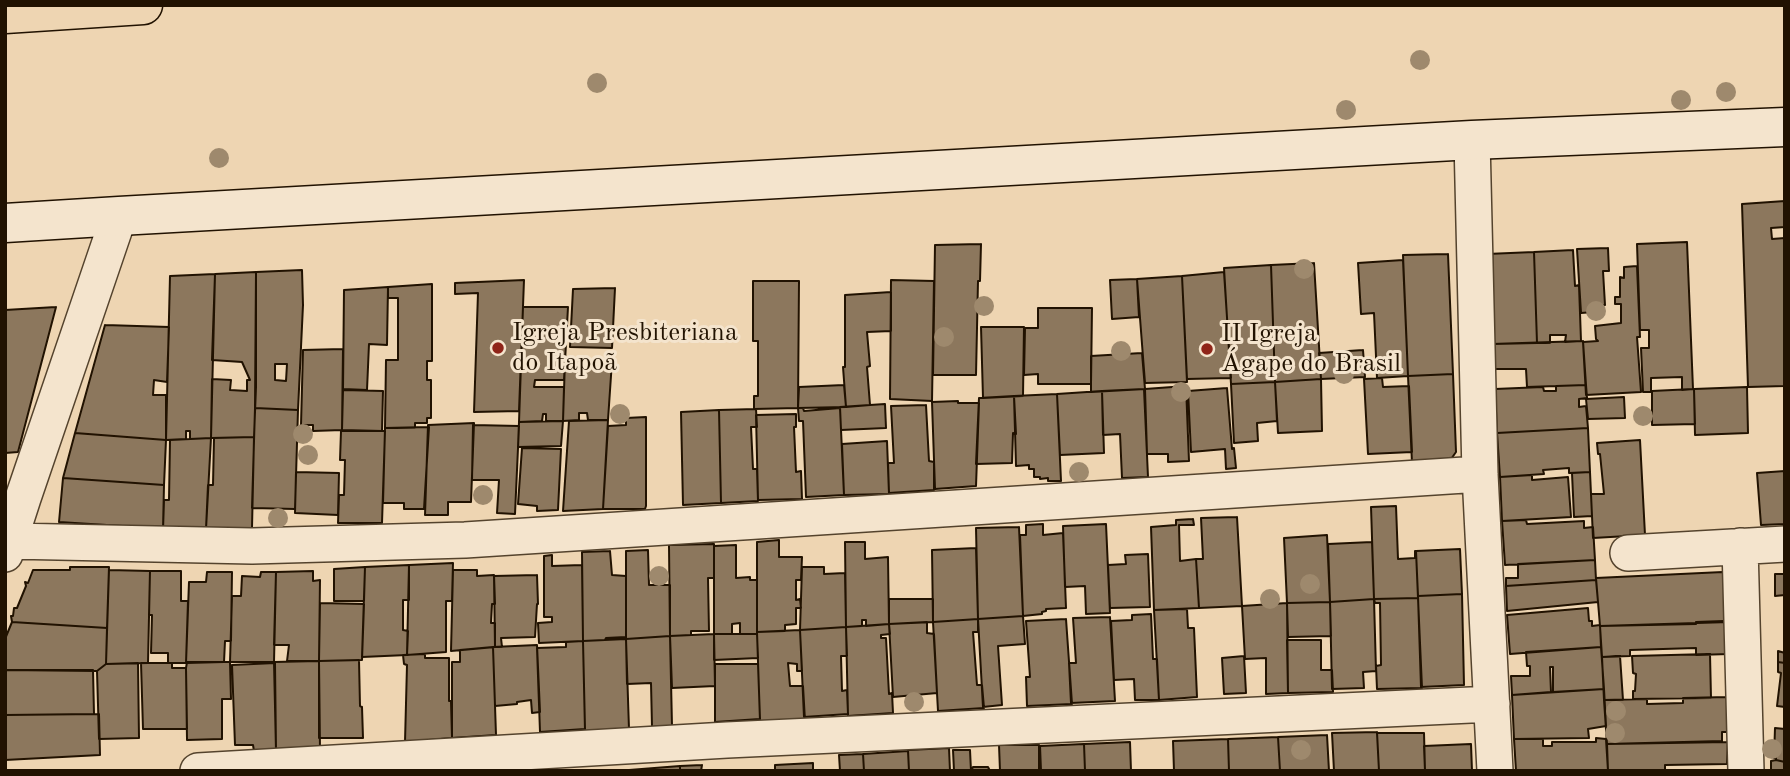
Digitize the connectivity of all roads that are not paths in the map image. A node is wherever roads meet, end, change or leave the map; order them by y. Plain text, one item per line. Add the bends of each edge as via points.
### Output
1 (143, 5) edge
2 (5, 14) edge
3 (1785, 127) edge
4 (1472, 139) junction
5 (119, 216) junction
6 (5, 223) edge
7 (1480, 474) junction
8 (14, 498) edge
9 (1785, 544) edge
10 (1740, 546) junction
11 (7, 548) edge
12 (1628, 553) dead end
13 (1492, 704) junction
14 (198, 771) edge
15 (1495, 771) edge
16 (1746, 771) edge

1 - 2 main road
3 - 4 street
4 - 5 street
4 - 7 street
5 - 6 street
5 - 8 street
7 - 11 street via 465,540
7 - 13 street
8 - 11 street
9 - 10 street
10 - 12 street
10 - 16 street
13 - 14 street via 727,740
13 - 15 street

